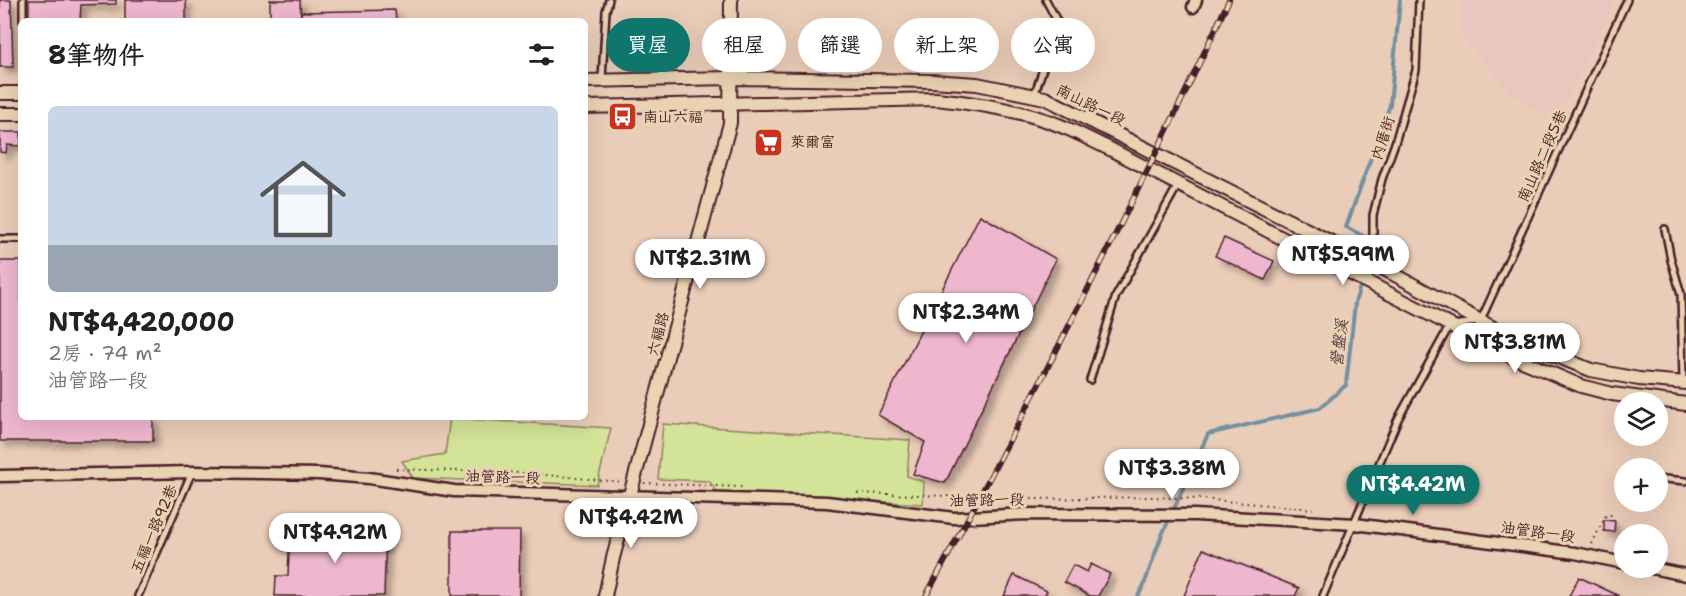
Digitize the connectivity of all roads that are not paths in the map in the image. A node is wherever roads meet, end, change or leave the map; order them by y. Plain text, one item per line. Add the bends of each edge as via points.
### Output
1 (23, 0) edge
2 (609, 0) edge
3 (731, 0) edge
4 (1046, 0) edge
5 (1419, 0) edge
6 (1627, 0) edge
7 (23, 18) edge
8 (731, 78) junction
9 (588, 81) edge
10 (602, 81) junction
11 (0, 93) edge
12 (18, 93) edge
13 (1034, 96) junction
14 (730, 105) junction
15 (588, 106) edge
16 (0, 114) edge
17 (18, 114) edge
18 (1178, 184) junction
19 (1665, 229) dead end
20 (0, 239) edge
21 (18, 239) edge
22 (1372, 262) junction
23 (1366, 281) junction
24 (1480, 322) junction
25 (1450, 325) junction
26 (1090, 380) dead end
27 (1684, 383) edge
28 (1686, 404) edge
29 (192, 472) junction
30 (0, 476) edge
31 (1668, 479) edge
32 (1686, 481) edge
33 (630, 496) junction
34 (1355, 524) junction
35 (1614, 561) edge
36 (1668, 571) edge
37 (1686, 575) edge
38 (138, 596) edge
39 (605, 596) edge
40 (1323, 596) edge

1 - 7 lane
2 - 10 lane
3 - 8 street, 六福路
4 - 13 lane via 1058,23
5 - 22 lane, 內厝街 via 1416,70 1373,215
6 - 24 lane, 南山路二段5巷
8 - 10 street, 南山路一段
8 - 13 street, 南山路一段 via 977,84
8 - 14 street, 六福路
9 - 10 street, 南山路一段
11 - 12 street
13 - 22 street, 南山路一段 via 1046,98
14 - 15 street, 南山路一段
14 - 18 street, 南山路一段 via 937,99 983,104 1062,126
14 - 33 street, 六福路 via 730,123
16 - 17 street
18 - 23 street, 南山路一段
18 - 26 lane via 1116,296
19 - 27 lane via 1681,294
20 - 21 lane
22 - 23 lane, 內厝街
22 - 24 street, 南山路一段
23 - 25 street, 南山路一段
24 - 25 lane
24 - 27 street, 南山路一段 via 1591,370
25 - 28 street, 南山路一段 via 1581,386
25 - 34 lane via 1398,419
29 - 30 street, 油管路一段
29 - 33 street, 油管路一段 via 319,474 454,491
29 - 38 lane, 五福一路92巷
31 - 32 lane
33 - 34 street, 油管路一段 via 827,502 954,518 1149,514
33 - 39 street, 六福路
34 - 35 street, 油管路一段
34 - 40 lane
36 - 37 street

